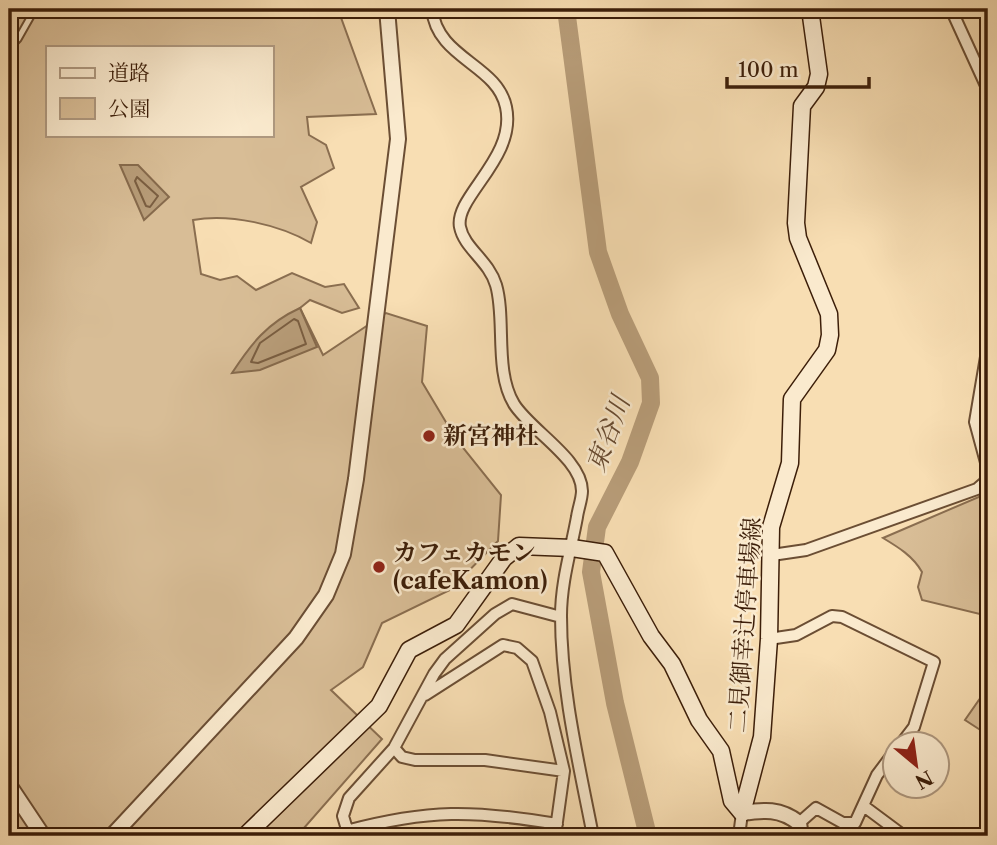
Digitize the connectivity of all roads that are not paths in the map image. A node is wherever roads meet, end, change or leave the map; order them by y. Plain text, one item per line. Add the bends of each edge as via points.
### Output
1 (35, 9) edge
2 (387, 9) edge
3 (432, 9) edge
4 (810, 9) edge
5 (951, 9) edge
6 (9, 48) edge
7 (988, 90) edge
8 (988, 314) edge
9 (988, 470) edge
10 (572, 548) junction
11 (772, 555) junction
12 (561, 617) junction
13 (769, 639) junction
14 (425, 695) junction
15 (912, 730) edge
16 (394, 748) junction
17 (881, 770) edge
18 (564, 771) junction
19 (9, 785) edge
20 (865, 807) junction
21 (742, 813) junction
22 (557, 824) junction
23 (800, 830) edge
24 (348, 834) edge
25 (43, 836) edge
26 (112, 836) edge
27 (244, 836) edge
28 (555, 836) edge
29 (593, 836) edge
30 (739, 836) edge
31 (904, 836) edge

1 - 6 lane
2 - 26 street via 398,139 343,554 326,595 304,628
3 - 10 street via 437,33 493,84 506,106 499,154 461,211 460,227 493,274 498,290 499,334 512,402 579,479 582,491
4 - 11 main road, 二見御幸辻停車場線 via 820,74 802,107 796,223 829,314 830,335 827,350 792,399 790,463 774,510
5 - 7 street
8 - 9 street via 975,422
9 - 11 street via 977,489 806,550
10 - 12 street via 563,582
10 - 21 main road, 二見御幸辻停車場線 via 605,553 721,751 732,801
10 - 27 main road, 二見御幸辻停車場線 via 519,546 505,558 456,625 409,650 379,706
11 - 13 main road, 二見御幸辻停車場線
12 - 14 street via 512,604 445,659
12 - 29 street via 569,714
13 - 15 street via 796,635 832,616 842,617 934,662
13 - 21 main road, 二見御幸辻停車場線 via 762,737
14 - 16 street via 411,712
14 - 18 street via 503,645 517,648 532,661 540,678
16 - 18 street via 415,761 485,760
16 - 24 street via 349,798 344,816
17 - 20 street
18 - 22 street
19 - 25 street
20 - 23 street via 855,823 843,823 816,808
20 - 31 street
21 - 23 street via 767,809 787,814
21 - 30 street
22 - 24 street via 457,811 415,815
22 - 28 street

